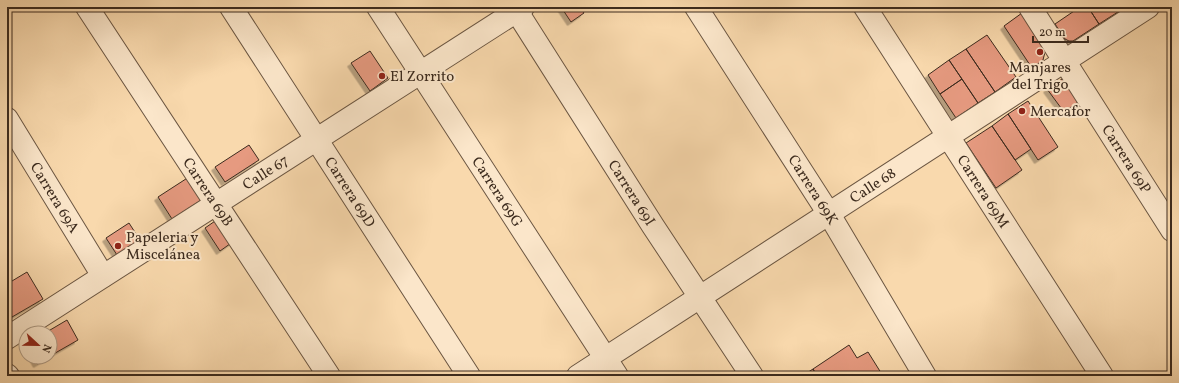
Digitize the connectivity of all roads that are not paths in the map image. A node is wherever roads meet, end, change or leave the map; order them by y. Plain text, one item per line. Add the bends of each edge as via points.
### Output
1 (87, 7) edge
2 (231, 7) edge
3 (378, 7) edge
4 (696, 7) edge
5 (865, 7) edge
6 (1030, 7) edge
7 (1148, 7) edge
8 (518, 8) edge
9 (1063, 62) junction
10 (421, 73) junction
11 (7, 119) edge
12 (948, 137) junction
13 (316, 140) junction
14 (217, 203) junction
15 (829, 214) junction
16 (1172, 230) edge
17 (103, 276) junction
18 (700, 297) junction
19 (7, 338) edge
20 (606, 358) junction
21 (329, 376) edge
22 (469, 376) edge
23 (578, 376) edge
24 (617, 376) edge
25 (752, 376) edge
26 (925, 376) edge
27 (1102, 376) edge

1 - 14 street, Carrera 69B
2 - 13 street, Carrera 69D
3 - 10 street, Carrera 69G
4 - 15 street, Carrera 69K
5 - 12 street, Carrera 69M
6 - 9 street, Carrera 69P
7 - 9 street, Calle 68
8 - 10 street, Calle 67
8 - 18 street, Carrera 69I
9 - 12 street, Calle 68
9 - 16 street, Carrera 69P
10 - 13 street, Calle 67
10 - 20 street, Carrera 69G
11 - 17 street, Carrera 69A
12 - 15 street, Calle 68
12 - 27 street, Carrera 69M
13 - 14 street, Calle 67
13 - 22 street, Carrera 69D
14 - 17 street, Calle 67
14 - 21 street, Carrera 69B
15 - 18 street, Calle 68
15 - 26 street, Carrera 69K
17 - 19 street, Calle 67
18 - 20 street, Calle 68
18 - 25 street, Carrera 69I
20 - 23 street, Calle 68
20 - 24 street, Carrera 69G

